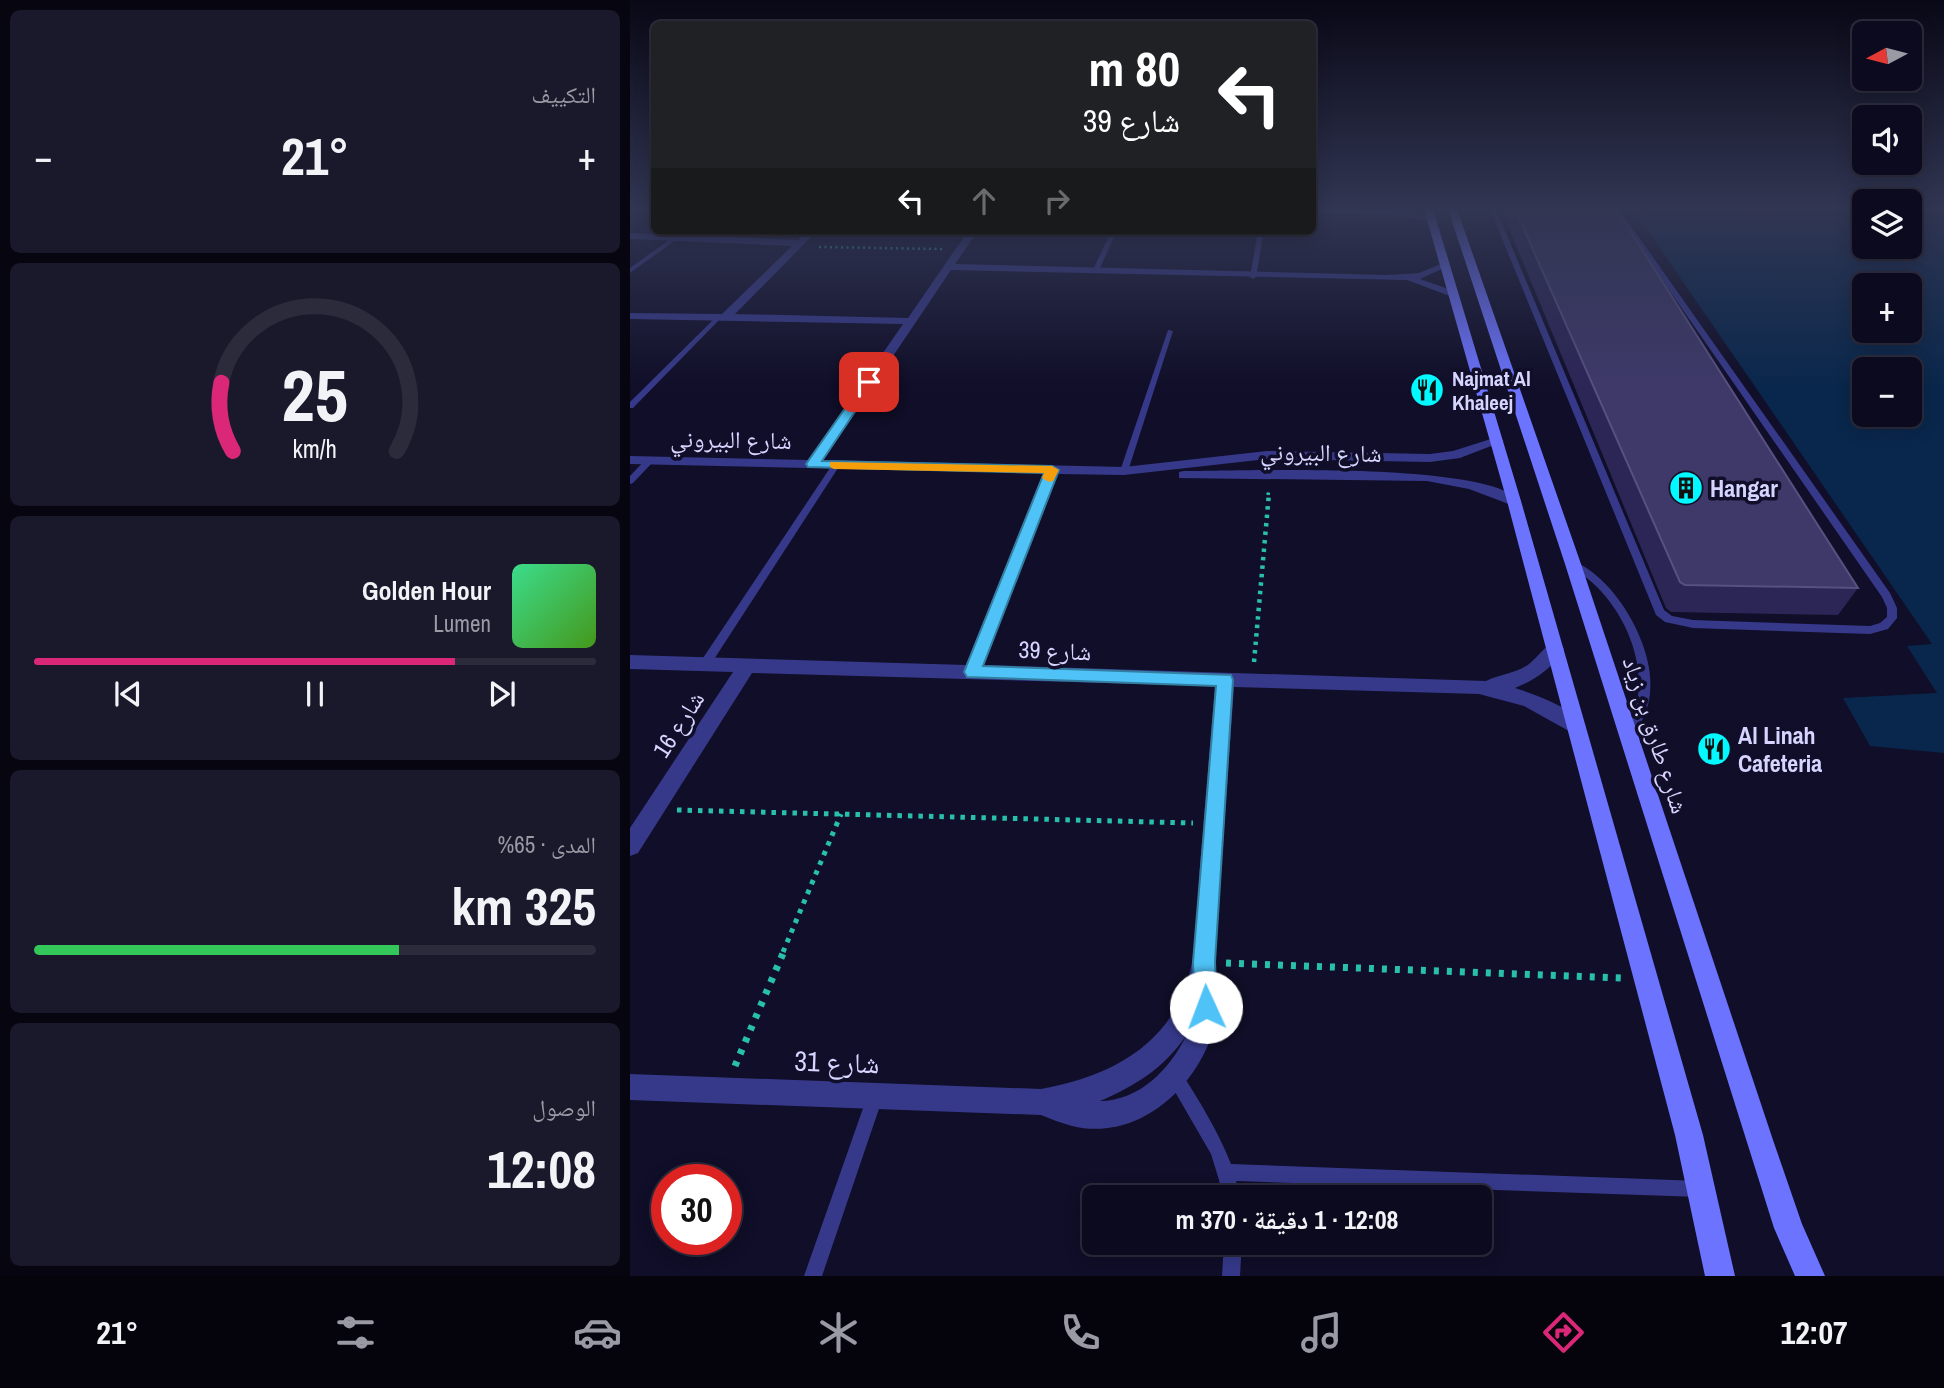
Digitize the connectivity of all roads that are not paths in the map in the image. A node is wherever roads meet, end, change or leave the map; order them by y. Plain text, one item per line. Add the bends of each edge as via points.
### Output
1 (773, 269) edge
2 (947, 269) edge
3 (993, 269) edge
4 (1097, 269) edge
5 (1254, 269) edge
6 (1437, 269) edge
7 (1444, 269) edge
8 (1473, 269) edge
9 (1518, 269) edge
10 (1658, 269) edge
11 (1095, 272) junction
12 (1253, 277) junction
13 (1387, 278) junction
14 (1450, 293) junction
15 (630, 316) edge
16 (722, 318) junction
17 (911, 321) junction
18 (1170, 331) dead end
19 (630, 405) edge
20 (1497, 441) junction
21 (630, 460) edge
22 (650, 460) junction
23 (813, 464) junction
24 (836, 465) junction
25 (1052, 470) junction
26 (1124, 471) junction
27 (630, 481) edge
28 (1514, 501) junction
29 (1573, 564) junction
30 (1555, 649) junction
31 (630, 662) edge
32 (705, 664) junction
33 (747, 666) junction
34 (972, 672) junction
35 (1225, 680) junction
36 (1479, 687) junction
37 (1576, 727) junction
38 (1629, 735) junction
39 (630, 846) edge
40 (1204, 962) junction
41 (1175, 1078) junction
42 (630, 1087) edge
43 (876, 1096) junction
44 (1041, 1102) junction
45 (1227, 1172) junction
46 (1229, 1185) edge
47 (1703, 1189) junction
48 (1232, 1255) edge
49 (813, 1276) edge
50 (1231, 1276) edge
51 (1720, 1276) edge
52 (1810, 1276) edge

1 - 16 street
2 - 17 street
3 - 11 street
4 - 11 lane
5 - 12 lane
6 - 13 street via 1420,276
7 - 14 main road
8 - 29 main road, شارع طارق بن زياد
9 - 10 lane via 1660,612 1669,619 1693,624 1862,630 1884,626 1892,618 1886,596
11 - 12 street
12 - 13 street
13 - 14 street via 1423,282
14 - 20 main road
15 - 16 street
16 - 17 street
16 - 19 lane
17 - 23 street
18 - 26 lane
20 - 26 street, شارع البيروني via 1478,450 1430,458 1266,455
20 - 28 main road
21 - 22 street, شارع البيروني
22 - 23 street, شارع البيروني
22 - 27 lane
23 - 24 street, شارع البيروني
24 - 25 street, شارع البيروني
24 - 32 lane
25 - 26 street, شارع البيروني
25 - 34 street
26 - 28 street, شارع البيروني via 1427,477 1472,485
28 - 30 main road
29 - 38 main road, شارع طارق بن زياد
29 - 38 lane via 1608,588 1638,650 1647,691 1643,715
30 - 36 street, شارع 39 via 1526,676
30 - 37 main road
31 - 32 street, شارع 39
32 - 33 street, شارع 39
33 - 34 street, شارع 39
33 - 39 street, شارع 16
34 - 35 street, شارع 39
35 - 36 street, شارع 39
35 - 40 street, شارع 31
36 - 37 street, شارع 39 via 1539,704
37 - 47 main road
38 - 52 main road, شارع طارق بن زياد via 1760,1143
40 - 41 street, شارع 31 via 1205,1022 1195,1052
40 - 44 street, شارع 31 via 1188,1013 1152,1058 1102,1089
41 - 44 street, شارع 31 via 1133,1108 1109,1115 1073,1114
41 - 45 lane via 1217,1146
42 - 43 street, شارع 31
43 - 44 street, شارع 31
43 - 49 lane
45 - 46 lane
45 - 47 lane
47 - 51 main road
48 - 50 lane

